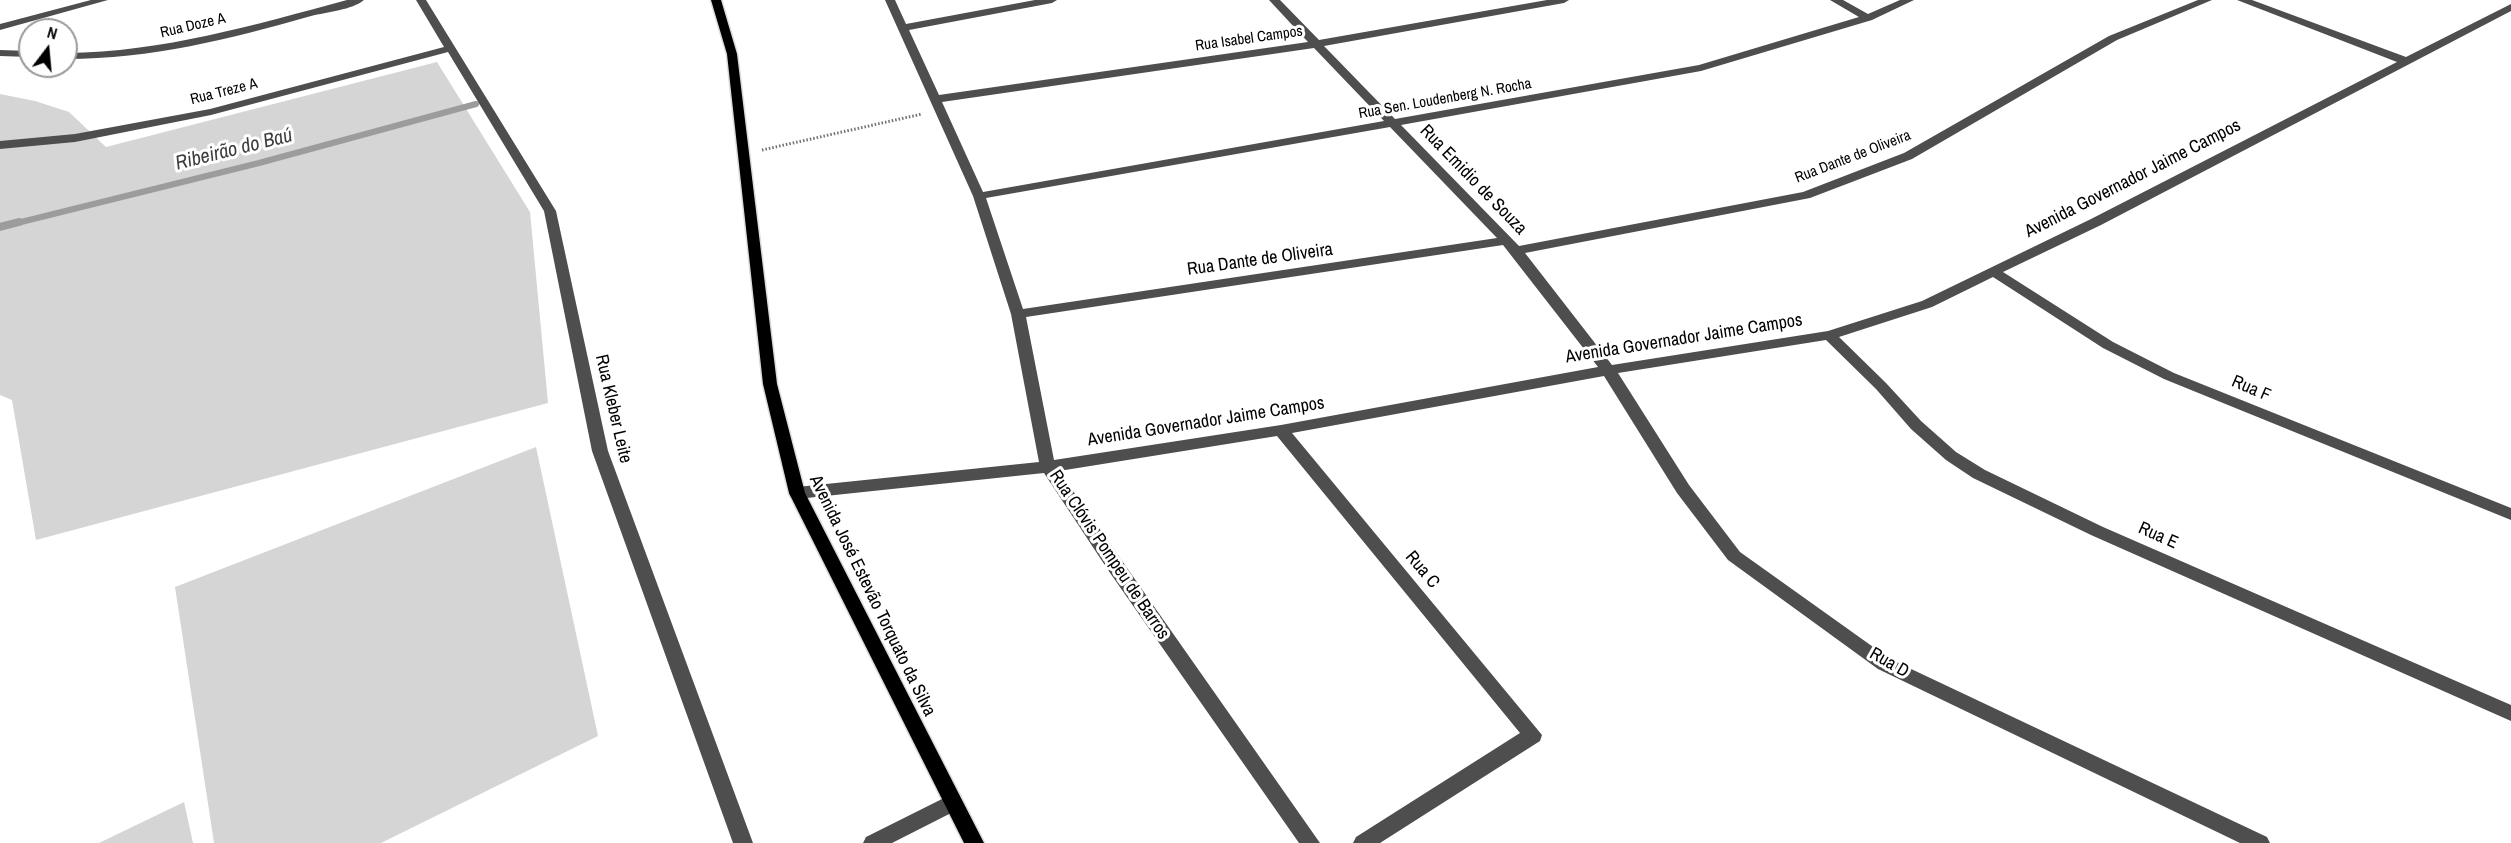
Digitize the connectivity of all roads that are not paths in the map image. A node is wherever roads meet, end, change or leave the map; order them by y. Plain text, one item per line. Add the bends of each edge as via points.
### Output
1 (103, 0) edge
2 (360, 0) edge
3 (421, 0) edge
4 (716, 0) edge
5 (890, 0) edge
6 (1052, 0) edge
7 (1274, 0) edge
8 (1564, 0) edge
9 (1835, 0) edge
10 (1910, 0) edge
11 (2206, 0) edge
12 (2242, 0) edge
13 (2493, 0) edge
14 (2511, 7) edge
15 (1868, 18) junction
16 (0, 27) edge
17 (902, 28) junction
18 (1317, 44) junction
19 (451, 48) junction
20 (0, 53) edge
21 (18, 54) edge
22 (78, 56) edge
23 (2406, 62) junction
24 (939, 105) junction
25 (1394, 123) junction
26 (0, 145) edge
27 (979, 196) junction
28 (1511, 246) junction
29 (1992, 271) junction
30 (1018, 314) junction
31 (1829, 335) junction
32 (1608, 370) junction
33 (1281, 430) junction
34 (1048, 467) junction
35 (797, 493) junction
36 (2511, 514) edge
37 (2511, 712) edge
38 (952, 803) junction
39 (743, 843) edge
40 (873, 843) edge
41 (974, 843) edge
42 (1310, 843) edge
43 (1363, 843) edge
44 (2260, 843) edge

1 - 16 street
2 - 22 street, Rua Doze A via 176,47
3 - 19 street, Rua Kleber Leite
4 - 35 main road, Avenida José Estevão Torquato da Silva via 732,54 770,384
5 - 17 street, Rua Clóvis Pompeu de Barros
6 - 17 street
7 - 18 street, Rua Emidio de Souza
8 - 18 street, Rua Isabel Campos
9 - 15 street
10 - 15 street, Rua Sen. Loudenberg N. Rocha
11 - 28 street, Rua Dante de Oliveira via 2113,38 1908,156 1806,195
12 - 23 street
13 - 14 street
14 - 23 street, Avenida Governador Jaime Campos
15 - 25 street, Rua Sen. Loudenberg N. Rocha via 1701,68
17 - 24 street, Rua Clóvis Pompeu de Barros
18 - 24 street, Rua Isabel Campos
18 - 25 street, Rua Emidio de Souza
19 - 26 street, Rua Treze A via 211,112 75,138
19 - 39 street, Rua Kleber Leite via 550,211 600,451
20 - 21 street
23 - 29 street, Avenida Governador Jaime Campos via 2096,222
24 - 27 street, Rua Clóvis Pompeu de Barros
25 - 27 street, Rua Sen. Loudenberg N. Rocha
25 - 28 street, Rua Emidio de Souza
27 - 30 street, Rua Clóvis Pompeu de Barros
28 - 30 street, Rua Dante de Oliveira
28 - 32 street, Rua Emidio de Souza
29 - 31 street, Avenida Governador Jaime Campos via 1927,304
29 - 36 street, Rua F via 2108,345 2169,376
30 - 34 street, Rua Clóvis Pompeu de Barros
31 - 32 street, Avenida Governador Jaime Campos
31 - 37 street, Rua E via 1916,425 1979,474 2097,531
32 - 33 street, Avenida Governador Jaime Campos
32 - 44 street, Rua D via 1683,489 1734,556 1884,664
33 - 34 street, Avenida Governador Jaime Campos
33 - 43 street, Rua C via 1533,735
34 - 35 street, Avenida Governador Jaime Campos
34 - 42 street, Rua Clóvis Pompeu de Barros
35 - 38 main road, Avenida José Estevão Torquato da Silva
38 - 40 street
38 - 41 main road, Avenida José Estevão Torquato da Silva

